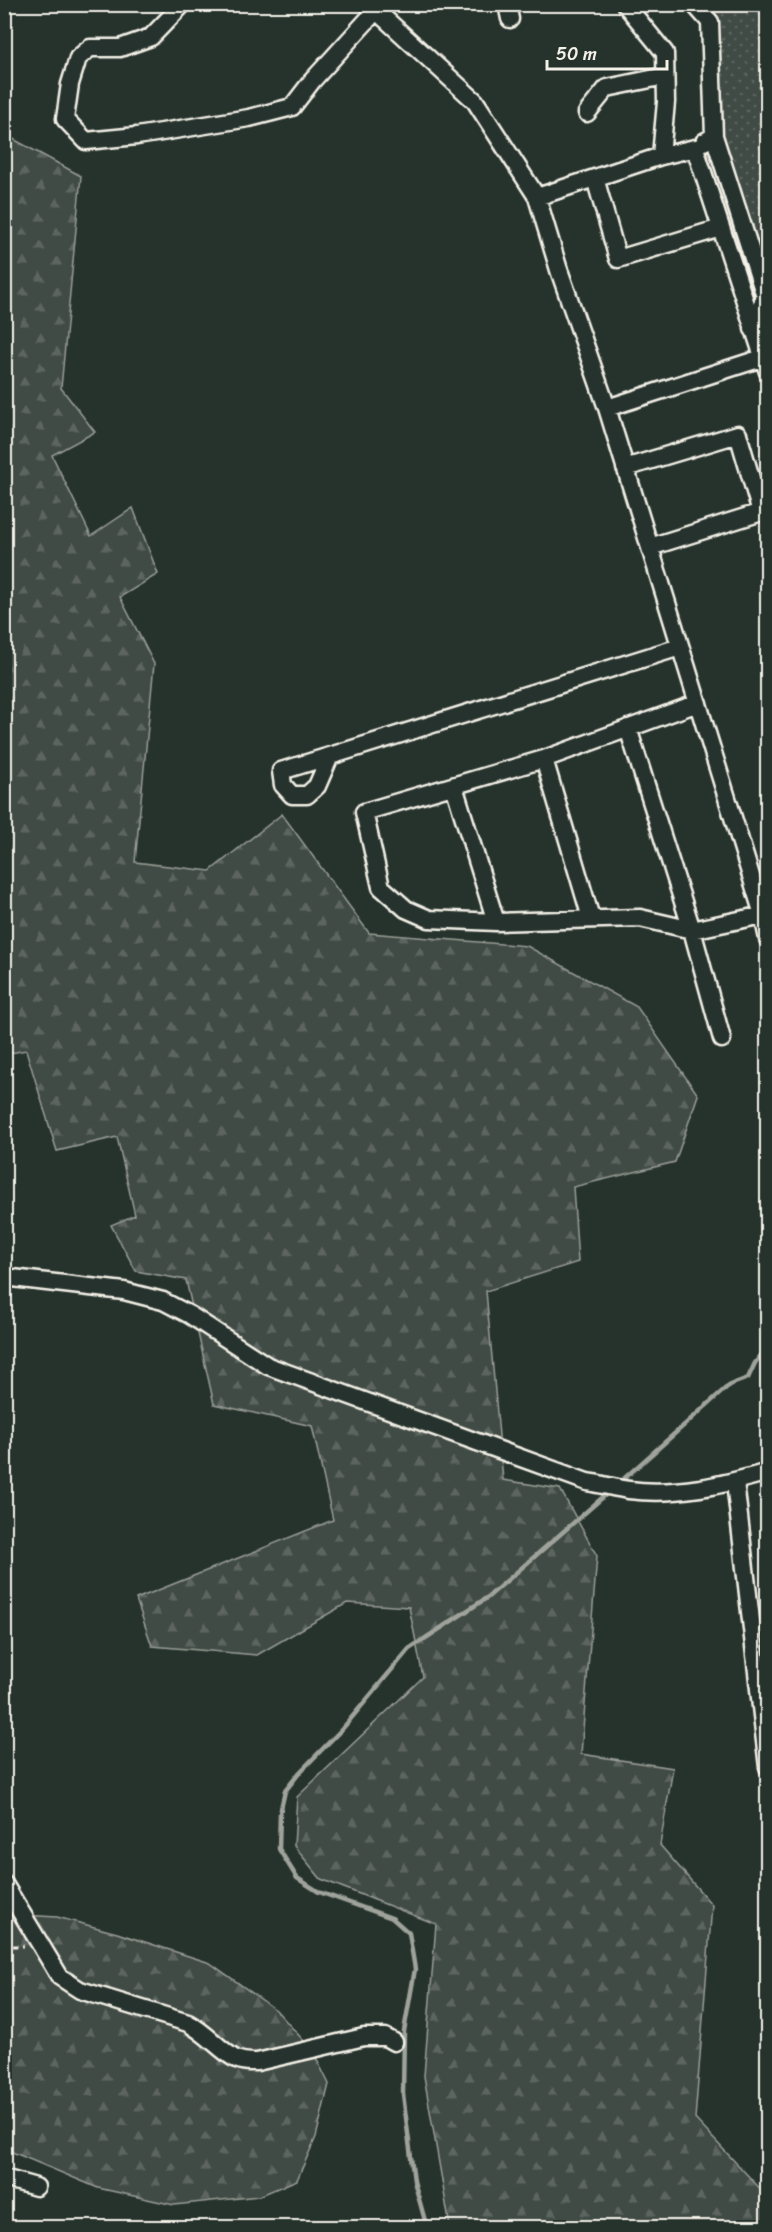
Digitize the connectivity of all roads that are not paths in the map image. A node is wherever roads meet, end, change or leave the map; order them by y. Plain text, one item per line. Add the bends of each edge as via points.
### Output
1 (183, 4) edge
2 (625, 4) edge
3 (694, 4) edge
4 (376, 7) edge
5 (666, 76) junction
6 (587, 113) dead end
7 (714, 136) junction
8 (695, 148) junction
9 (661, 156) junction
10 (595, 177) junction
11 (537, 197) junction
12 (721, 228) junction
13 (753, 329) junction
14 (765, 365) edge
15 (607, 408) junction
16 (625, 468) junction
17 (764, 511) edge
18 (650, 547) junction
19 (680, 647) junction
20 (698, 703) junction
21 (628, 728) junction
22 (330, 756) dead end
23 (544, 759) junction
24 (454, 786) junction
25 (763, 915) junction
26 (591, 918) junction
27 (496, 922) junction
28 (692, 930) junction
29 (768, 939) edge
30 (722, 1039) dead end
31 (4, 1277) edge
32 (768, 1472) edge
33 (735, 1482) junction
34 (768, 1767) edge
35 (4, 1884) edge
36 (394, 2042) dead end
37 (4, 2178) edge
38 (36, 2187) dead end

1 - 4 street via 152,37 120,48 90,48 78,58 65,119 86,141 249,118 292,107
2 - 5 street via 665,53
3 - 7 street via 710,22
4 - 11 street via 476,101
5 - 6 street via 607,88
5 - 9 street
7 - 8 street
7 - 13 street via 765,296
8 - 9 street
8 - 12 street
9 - 10 street
10 - 11 street
10 - 12 street via 618,259
11 - 15 street
12 - 13 street
13 - 14 street
14 - 15 street
15 - 16 street
16 - 17 street via 738,434
16 - 18 street
17 - 18 street
18 - 19 street
19 - 20 street
19 - 22 street
20 - 21 street
20 - 25 street
21 - 23 street
21 - 28 street
23 - 24 street
23 - 26 street
24 - 27 street
24 - 27 street via 364,813 381,887 406,909 429,919
25 - 28 street
25 - 29 street
26 - 27 street
26 - 28 street via 640,918
28 - 30 street
31 - 33 street via 124,1291 163,1301 268,1366 587,1482 660,1492
32 - 33 street
33 - 34 street
35 - 36 street via 60,1977 80,1990 188,2023 234,2058 257,2062 363,2037 385,2037
37 - 38 street

